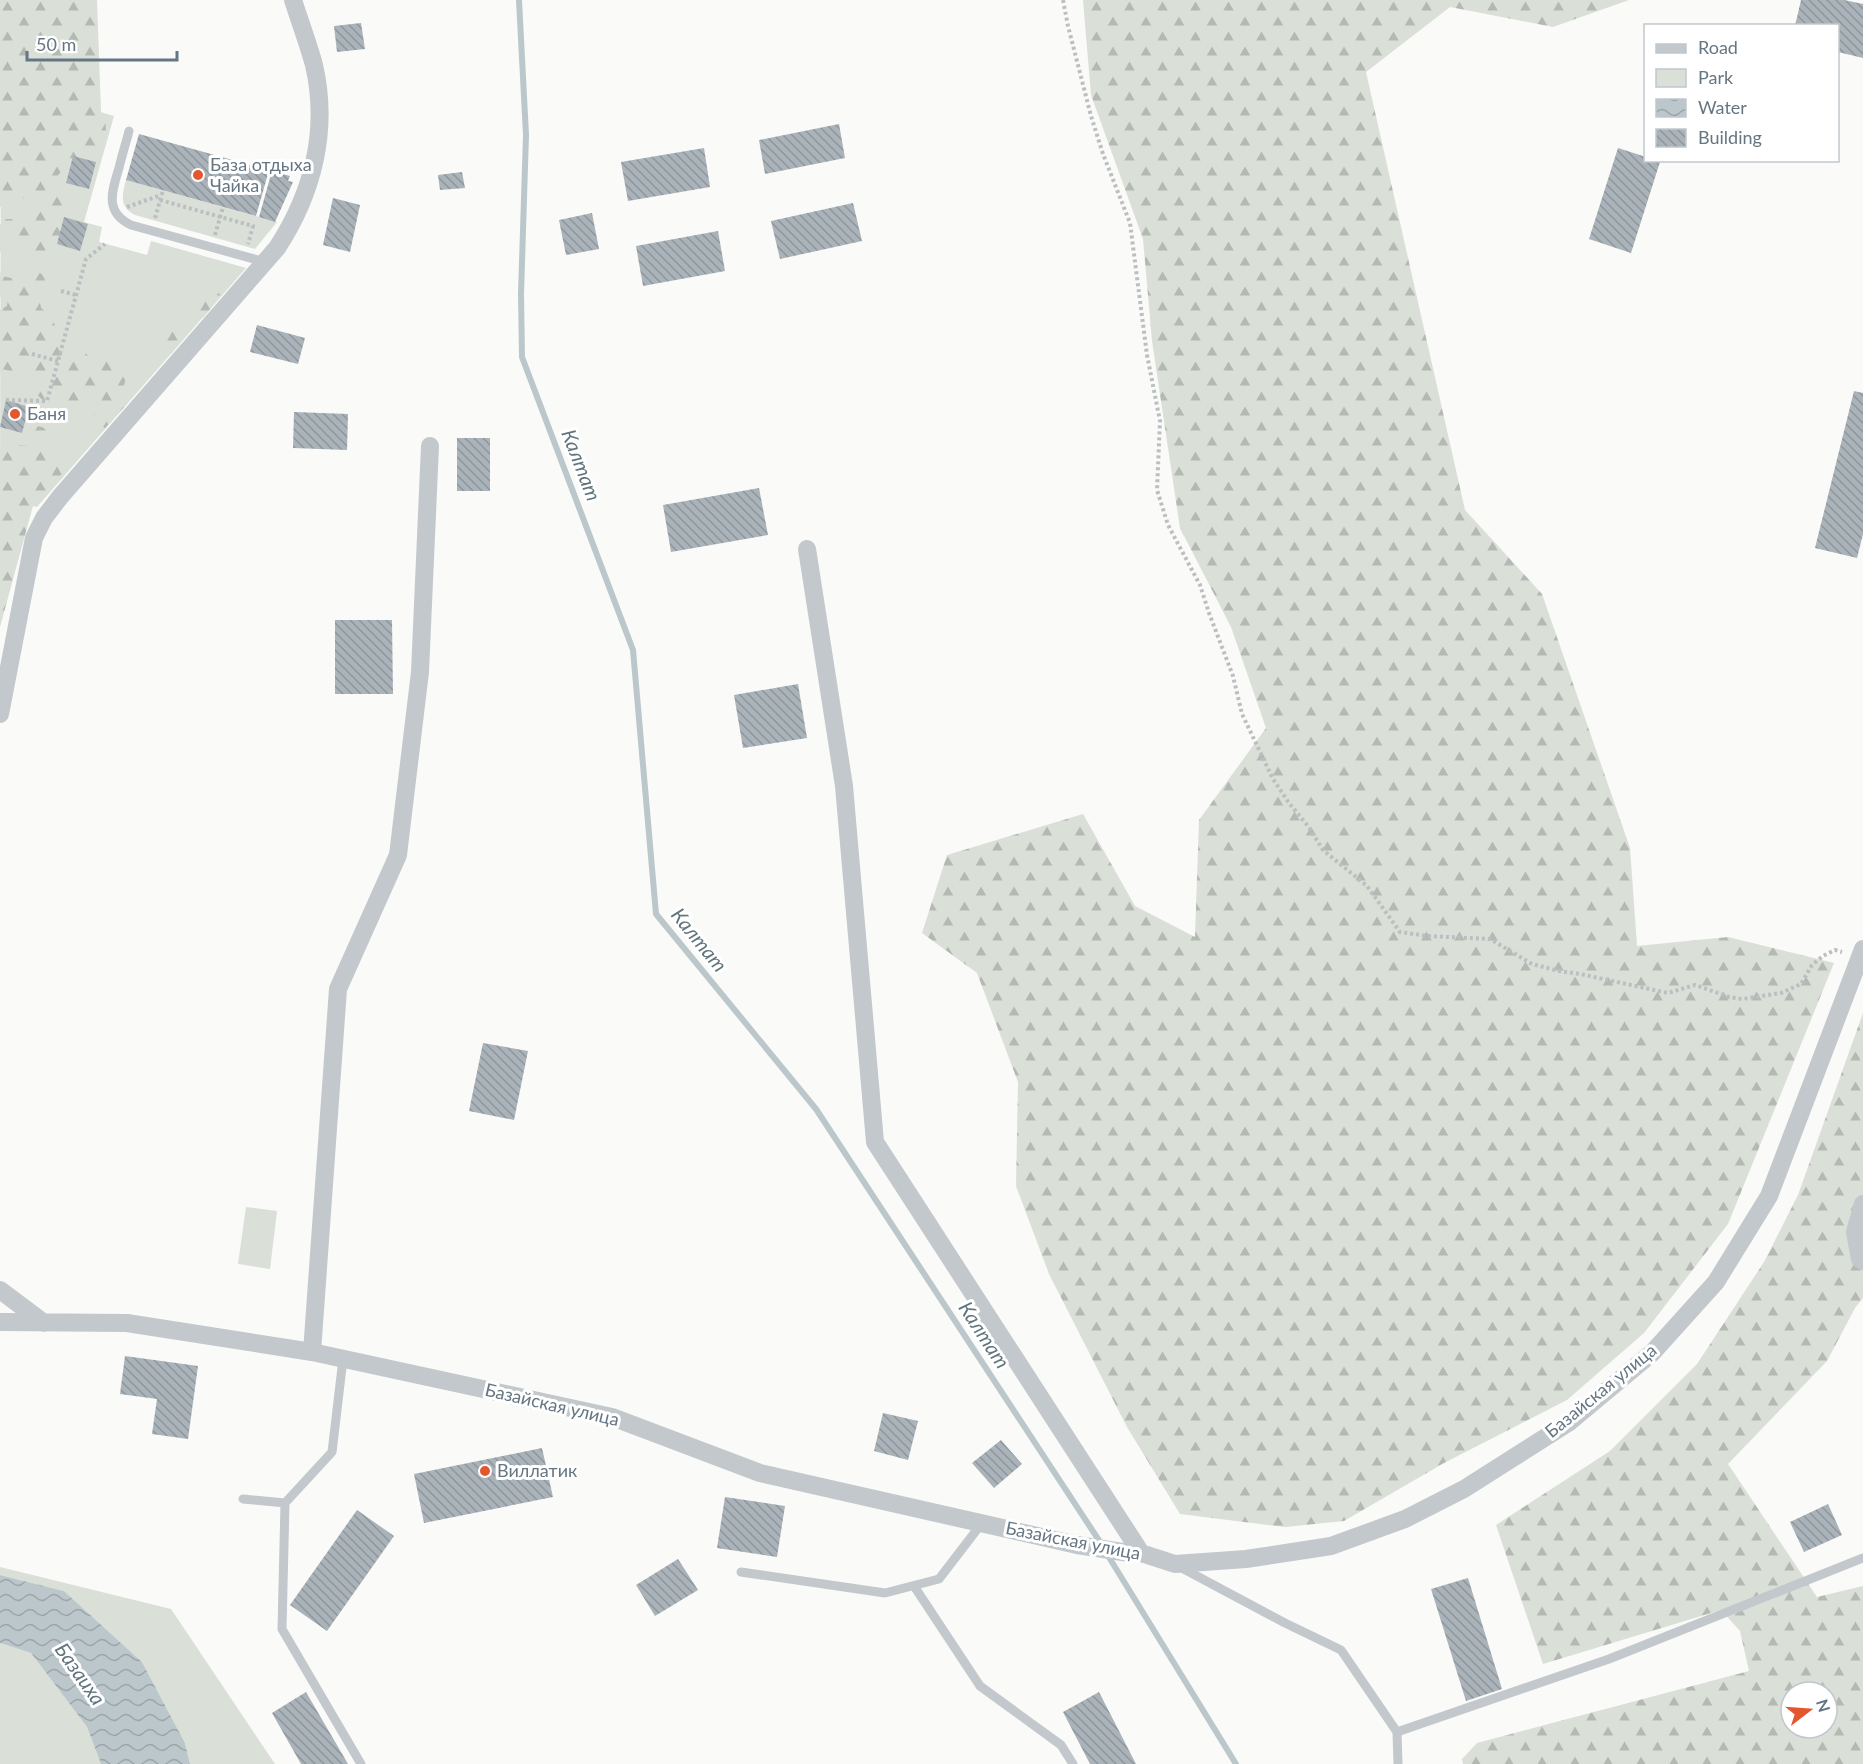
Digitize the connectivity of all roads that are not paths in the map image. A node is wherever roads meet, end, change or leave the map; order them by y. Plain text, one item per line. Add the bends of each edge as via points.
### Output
1 (293, 0) edge
2 (129, 131) dead end
3 (265, 262) junction
4 (430, 446) dead end
5 (807, 549) dead end
6 (0, 714) edge
7 (1862, 953) edge
8 (1863, 1204) edge
9 (1863, 1261) edge
10 (0, 1290) edge
11 (0, 1322) edge
12 (44, 1323) junction
13 (312, 1352) junction
14 (343, 1359) junction
15 (243, 1499) dead end
16 (285, 1503) junction
17 (982, 1523) junction
18 (1135, 1553) junction
19 (1863, 1558) edge
20 (1176, 1564) junction
21 (741, 1572) dead end
22 (914, 1586) junction
23 (1397, 1732) junction
24 (362, 1764) edge
25 (1073, 1764) edge
26 (1398, 1764) edge

1 - 3 street via 315,72 319,138 300,208
2 - 3 lane via 112,191 116,212 124,221
3 - 6 street via 44,518 34,538
4 - 13 street via 420,672 398,855 338,989
5 - 18 street via 844,786 875,1142
7 - 20 street, Базайская улица via 1769,1196 1716,1282 1652,1353 1568,1423 1464,1490 1406,1519 1331,1546 1246,1559
8 - 9 street via 1855,1232
10 - 12 street
11 - 12 street, Базайская улица
12 - 13 street, Базайская улица via 128,1323
13 - 14 street, Базайская улица
14 - 16 lane via 332,1452
14 - 17 street, Базайская улица via 612,1417 760,1473
15 - 16 lane
16 - 24 lane via 282,1629
17 - 18 street, Базайская улица via 1077,1545
17 - 22 lane via 939,1579
18 - 20 street, Базайская улица
19 - 23 lane via 1609,1659
20 - 23 lane via 1341,1650
21 - 22 lane via 885,1593
22 - 25 lane via 980,1686 1061,1745
23 - 26 lane

